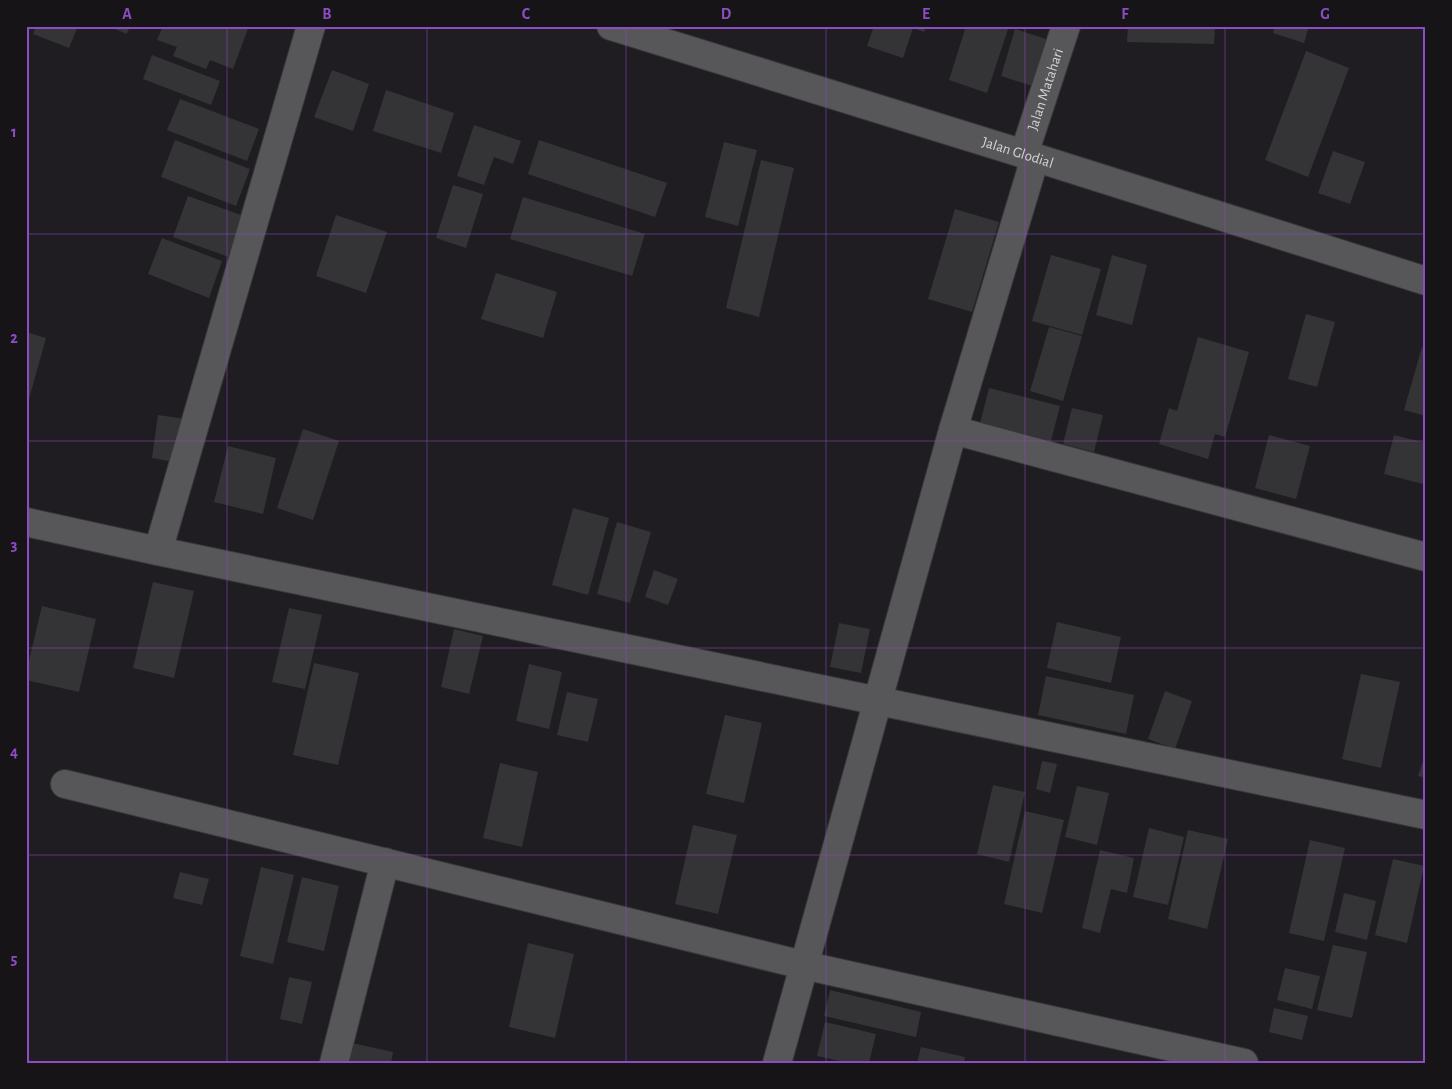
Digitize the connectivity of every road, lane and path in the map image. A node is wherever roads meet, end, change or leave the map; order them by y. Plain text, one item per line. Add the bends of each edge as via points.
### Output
1 (311, 26) edge
2 (611, 26) edge
3 (1066, 26) edge
4 (1030, 156) junction
5 (1426, 281) edge
6 (953, 430) junction
7 (26, 522) edge
8 (158, 551) junction
9 (1426, 557) edge
10 (878, 702) junction
11 (65, 784) dead end
12 (1426, 815) edge
13 (384, 862) junction
14 (803, 965) junction
15 (334, 1063) edge
16 (777, 1063) edge
17 (1244, 1063) edge

1 - 8 street
2 - 4 street, Jalan Glodial
3 - 4 street, Jalan Matahari
4 - 5 street, Jalan Glodial
4 - 6 street, Jalan Matahari
6 - 9 street
6 - 10 street, Jalan Matahari
7 - 8 street
8 - 10 street
10 - 12 street
10 - 14 street, Jalan Matahari
11 - 13 street
13 - 14 street
13 - 15 street
14 - 16 street, Jalan Matahari
14 - 17 street

